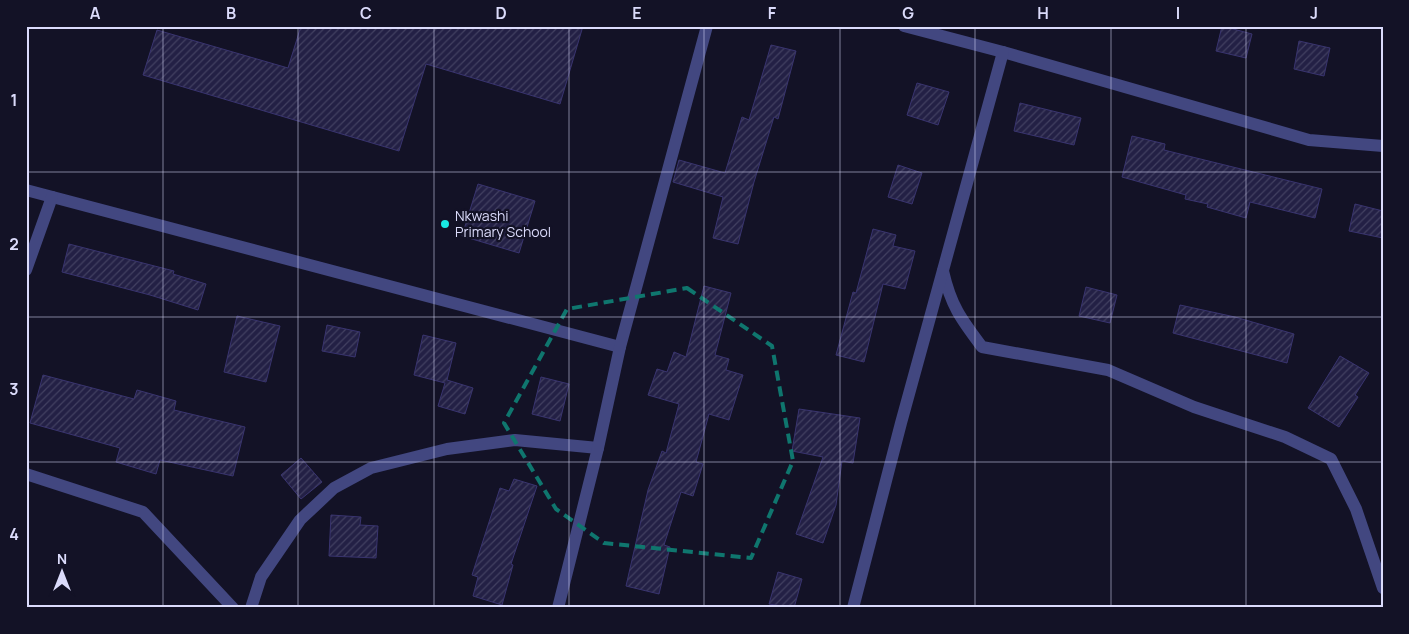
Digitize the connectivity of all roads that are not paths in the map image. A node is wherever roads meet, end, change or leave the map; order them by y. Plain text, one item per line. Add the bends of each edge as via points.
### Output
1 (707, 26) edge
2 (904, 26) edge
3 (1004, 52) junction
4 (1383, 146) edge
5 (26, 190) edge
6 (52, 197) junction
7 (26, 270) edge
8 (943, 271) junction
9 (620, 347) junction
10 (598, 448) junction
11 (26, 474) edge
12 (1383, 588) edge
13 (233, 608) edge
14 (251, 608) edge
15 (558, 608) edge
16 (853, 608) edge

1 - 9 street
2 - 3 street
3 - 4 street via 1309,140
3 - 8 street
5 - 6 street
6 - 7 street
6 - 9 street
8 - 12 street via 955,311 982,347 1108,370 1194,407 1285,437 1331,459 1356,509
8 - 16 street
9 - 10 street
10 - 14 street via 514,440 447,449 371,468 334,488 300,520 261,578
10 - 15 street
11 - 13 street via 143,512

